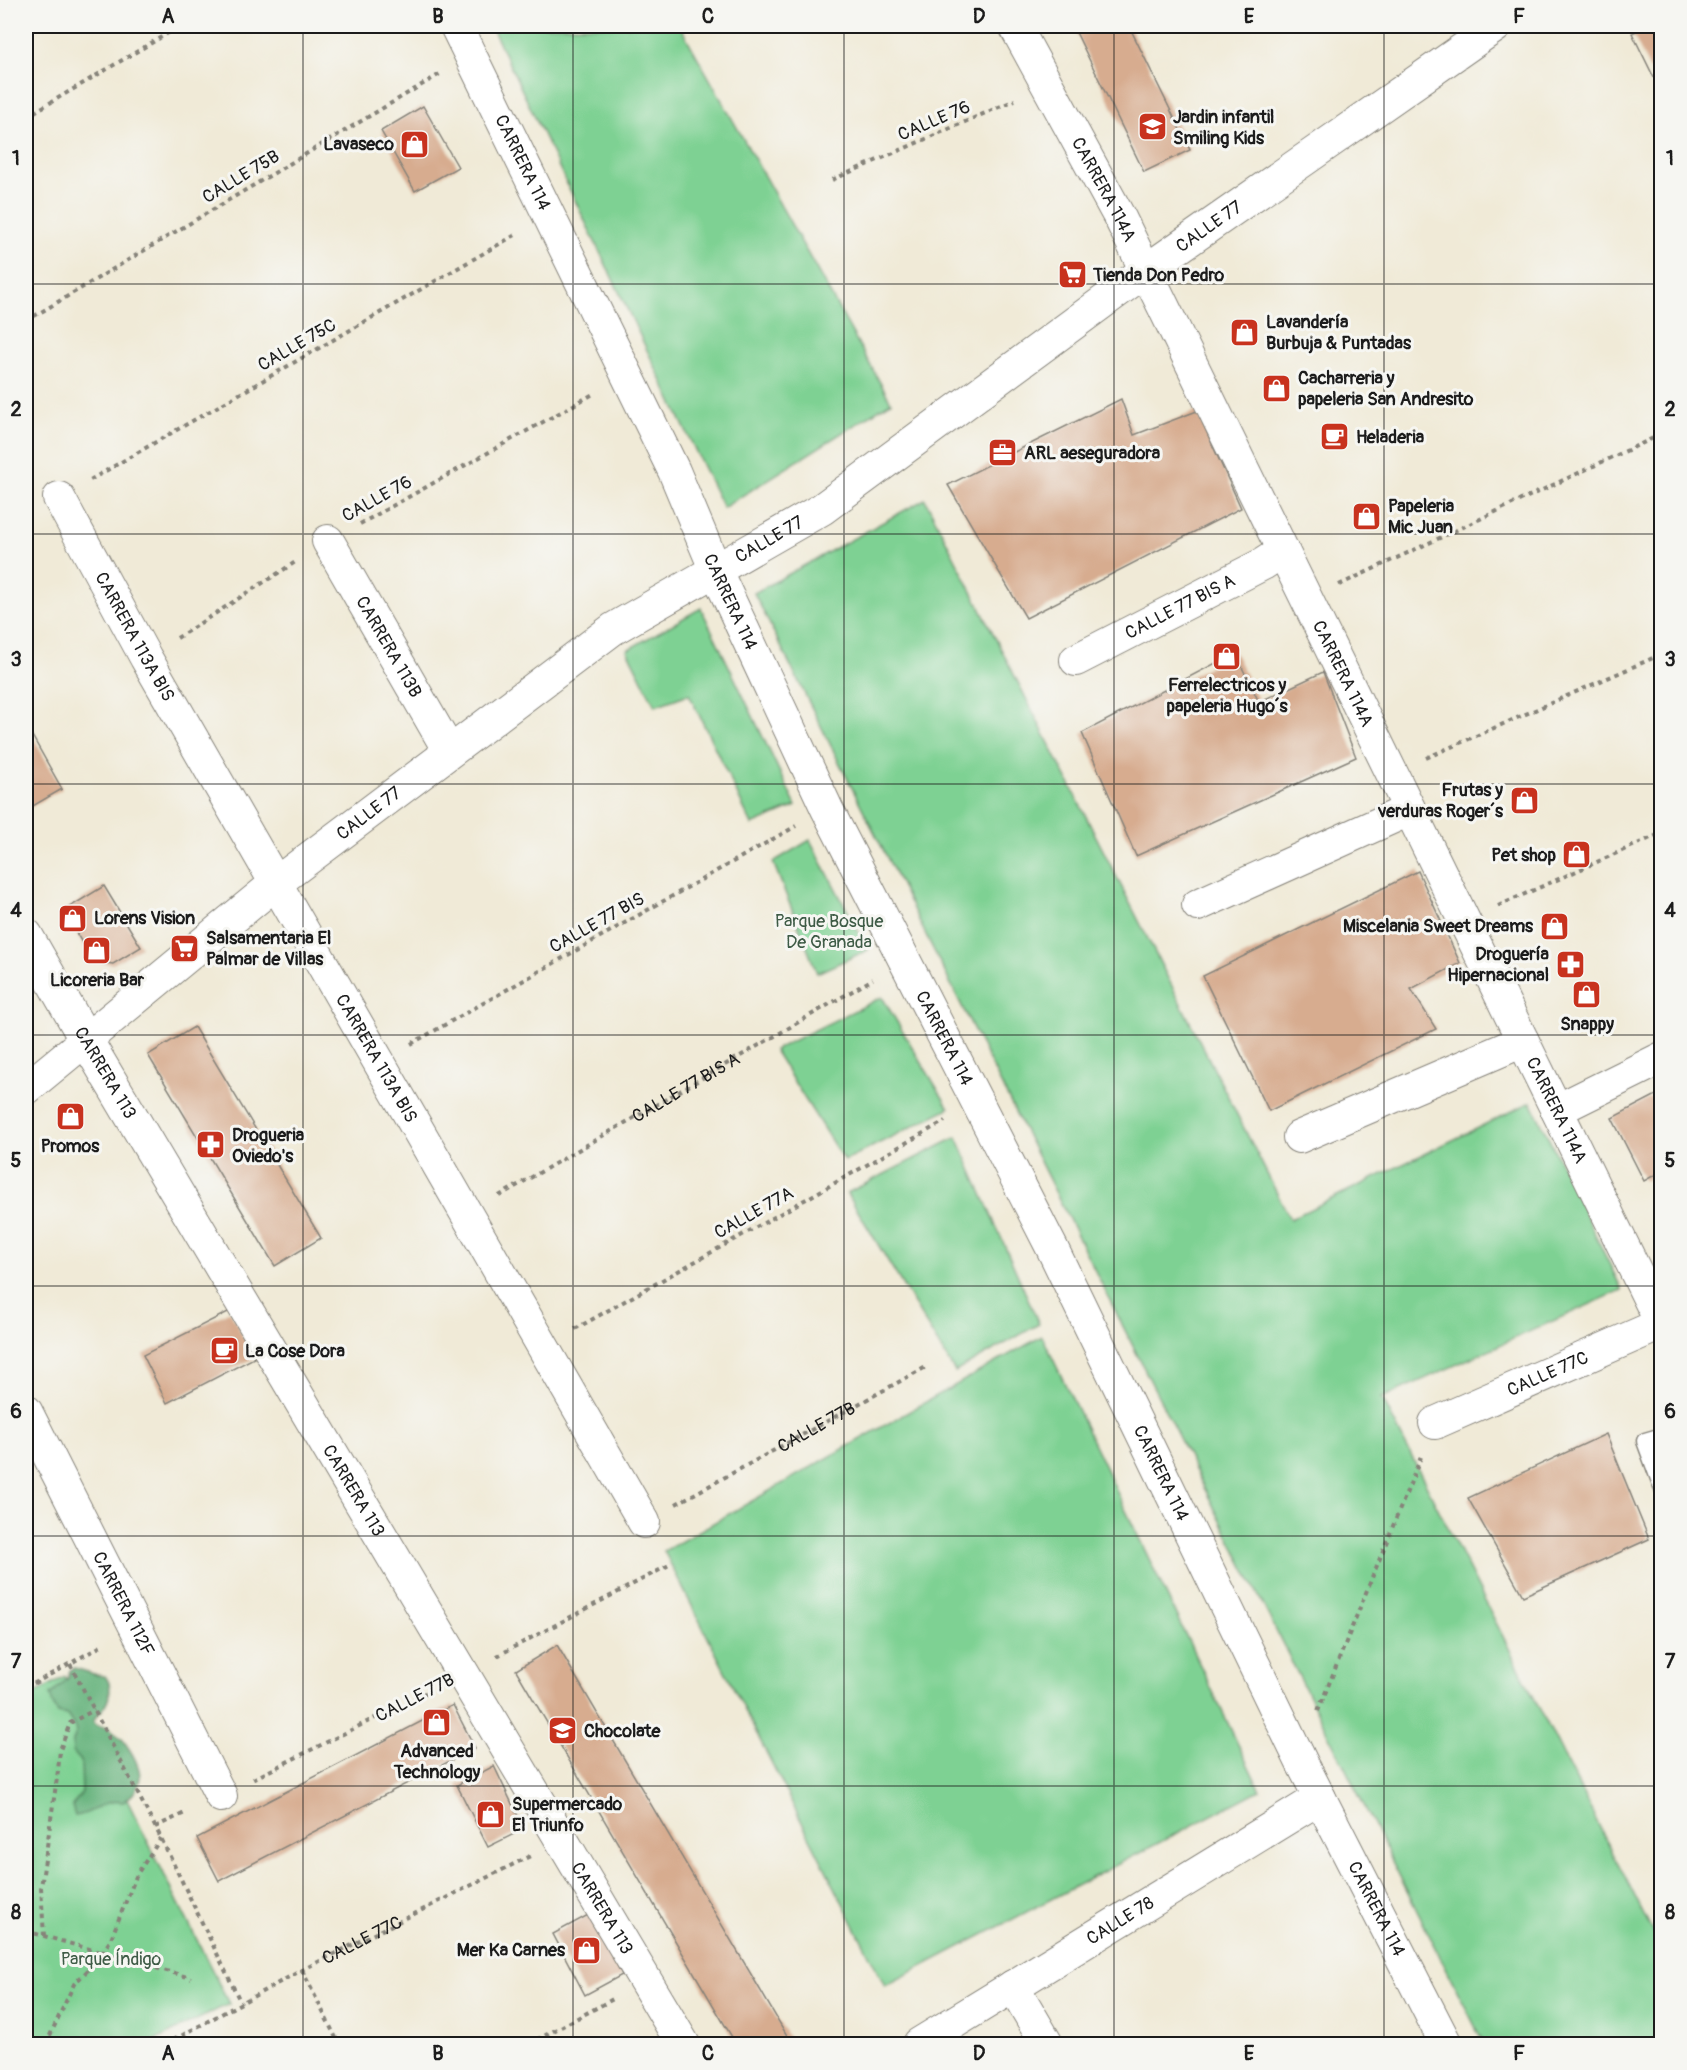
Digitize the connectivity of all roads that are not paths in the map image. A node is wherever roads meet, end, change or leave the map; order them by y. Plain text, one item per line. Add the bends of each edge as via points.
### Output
1 (456, 26) edge
2 (1015, 26) edge
3 (1496, 26) edge
4 (1145, 271) junction
5 (59, 498) road end
6 (328, 541) road end
7 (1283, 551) junction
8 (716, 571) junction
9 (1076, 660) dead end
10 (449, 752) junction
11 (1409, 810) junction
12 (276, 883) junction
13 (1198, 905) dead end
14 (26, 935) edge
15 (86, 1040) junction
16 (1523, 1041) junction
17 (1662, 1058) edge
18 (26, 1089) edge
19 (1557, 1110) junction
20 (1299, 1137) dead end
21 (1661, 1324) edge
22 (26, 1411) edge
23 (1435, 1423) road end
24 (1662, 1436) edge
25 (1662, 1487) edge
26 (644, 1522) road end
27 (221, 1796) road end
28 (1320, 1798) junction
29 (1013, 1986) junction
30 (683, 2044) edge
31 (919, 2044) edge
32 (1047, 2044) edge
33 (1446, 2044) edge

1 - 8 street, CARRERA 114 via 674,471
2 - 4 street, CARRERA 114A
3 - 4 street, CALLE 77
4 - 7 street, CARRERA 114A
4 - 8 street, CALLE 77 via 822,509
5 - 12 street, CARRERA 113A BIS
6 - 10 street, CARRERA 113B
7 - 9 street, CALLE 77 BIS A
7 - 11 street, CARRERA 114A
8 - 10 street, CALLE 77 via 613,629
8 - 28 street, CARRERA 114 via 827,809 1057,1259
10 - 12 street, CALLE 77
11 - 13 street
11 - 16 street, CARRERA 114A
12 - 15 street, CALLE 77
12 - 26 street, CARRERA 113A BIS
14 - 15 street, CARRERA 113
15 - 18 street, CALLE 77
15 - 30 street, CARRERA 113
16 - 19 street, CARRERA 114A
16 - 20 street
17 - 19 street
19 - 21 street, CARRERA 114A
21 - 23 street, CALLE 77C
22 - 27 street, CARRERA 112F
24 - 25 lane via 1644,1441
28 - 29 street, CALLE 78
28 - 33 street, CARRERA 114
29 - 31 street, CALLE 78
29 - 32 street

